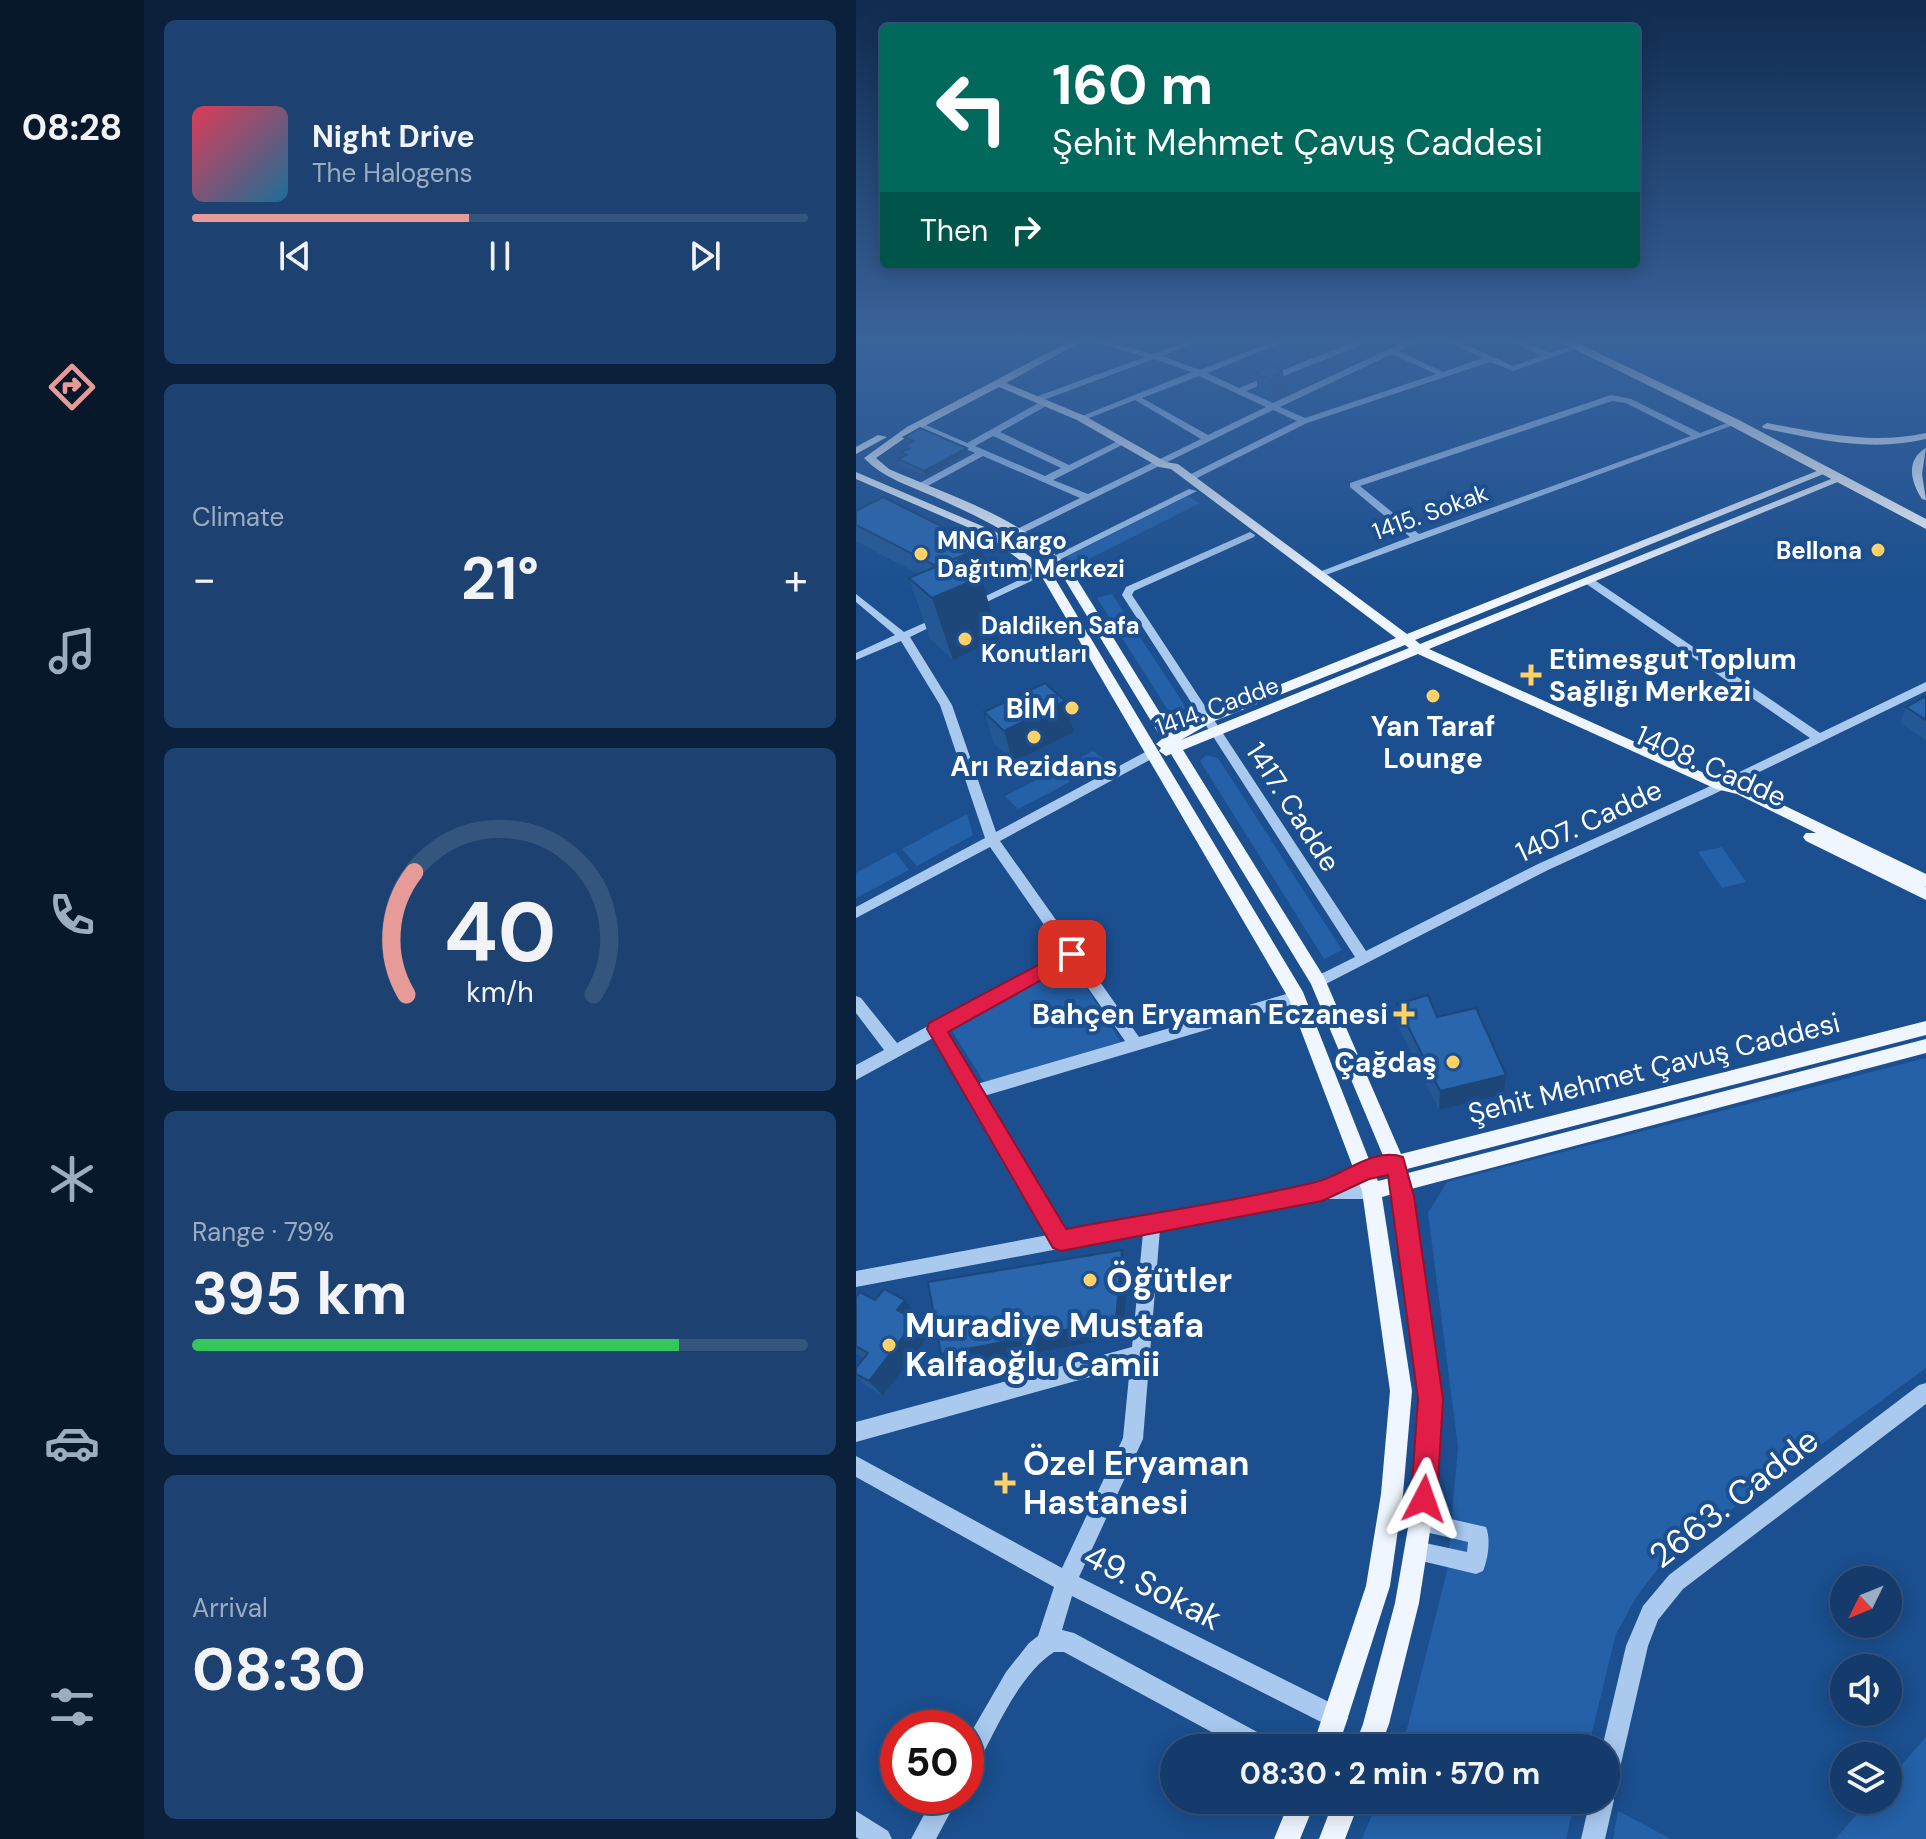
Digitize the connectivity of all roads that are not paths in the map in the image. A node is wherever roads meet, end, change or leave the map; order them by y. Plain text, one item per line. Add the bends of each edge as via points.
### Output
1 (907, 424) edge
2 (1006, 424) edge
3 (1091, 424) edge
4 (1182, 424) edge
5 (1238, 424) edge
6 (1299, 424) edge
7 (1534, 424) edge
8 (1674, 424) edge
9 (1733, 424) edge
10 (1737, 424) edge
11 (1762, 424) edge
12 (919, 425) joint
13 (1767, 426) junction
14 (993, 432) junction
15 (890, 433) junction
16 (1699, 436) junction
17 (1926, 436) edge
18 (856, 438) edge
19 (1208, 439) junction
20 (1123, 442) junction
21 (968, 446) junction
22 (1926, 451) edge
23 (983, 452) junction
24 (859, 455) edge
25 (1161, 464) junction
26 (1068, 468) junction
27 (1826, 471) junction
28 (856, 475) edge
29 (1840, 479) junction
30 (1045, 480) junction
31 (1191, 484) junction
32 (919, 487) junction
33 (1926, 497) edge
34 (1088, 498) junction
35 (1926, 510) edge
36 (1926, 525) edge
37 (1015, 534) junction
38 (1250, 535) junction
39 (1417, 538) junction
40 (1049, 565) junction
41 (1319, 574) junction
42 (1589, 581) junction
43 (856, 597) edge
44 (904, 637) junction
45 (1407, 647) junction
46 (856, 657) edge
47 (1926, 686) edge
48 (1155, 717) junction
49 (1207, 719) junction
50 (1216, 733) junction
51 (1819, 738) junction
52 (1172, 744) junction
53 (1153, 753) junction
54 (1714, 789) junction
55 (992, 839) junction
56 (1926, 881) edge
57 (1926, 894) edge
58 (856, 913) edge
59 (1072, 954) junction
60 (1364, 959) junction
61 (1318, 982) junction
62 (1297, 997) junction
63 (856, 1002) edge
64 (1926, 1028) edge
65 (936, 1029) junction
66 (1135, 1044) junction
67 (1926, 1046) edge
68 (895, 1052) junction
69 (856, 1073) edge
70 (974, 1092) junction
71 (1398, 1173) junction
72 (1369, 1181) junction
73 (1152, 1223) junction
74 (1061, 1240) junction
75 (856, 1279) edge
76 (1141, 1354) junction
77 (1926, 1392) edge
78 (856, 1432) edge
79 (856, 1466) edge
80 (1420, 1522) junction
81 (1416, 1551) junction
82 (1066, 1582) junction
83 (1047, 1643) junction
84 (1337, 1718) junction
85 (984, 1733) edge
86 (1238, 1734) edge
87 (1331, 1734) edge
88 (1372, 1734) edge
89 (1617, 1734) edge
90 (937, 1814) edge
91 (1297, 1814) edge
92 (1342, 1814) edge
93 (1599, 1814) edge
94 (856, 1823) edge
95 (880, 1839) edge
96 (923, 1839) edge
97 (1287, 1839) edge
98 (1332, 1839) edge
99 (1593, 1839) edge

1 - 15 main road
2 - 14 street
3 - 20 main road, 1408. Cadde
4 - 19 street
5 - 19 street
6 - 31 street
7 - 39 street via 1353,485
8 - 16 street
9 - 16 street, 1415. Sokak
10 - 27 highway
11 - 13 highway
12 - 21 street
12 - 24 main road
13 - 17 main road via 1861,442
13 - 35 highway
14 - 21 street
14 - 26 street
15 - 18 main road
15 - 24 main road
16 - 39 street, 1415. Sokak
19 - 25 street
20 - 25 main road, 1408. Cadde
20 - 26 street
21 - 23 street
22 - 33 main road via 1918,459 1917,473
23 - 30 street
23 - 32 street
24 - 32 main road
25 - 31 main road, 1408. Cadde
25 - 34 street
26 - 30 street
27 - 29 highway
27 - 45 main road, 1414. Cadde
28 - 40 main road via 992,534
29 - 36 highway
29 - 42 main road, 1414. Cadde
30 - 34 street
31 - 38 main road, 1408. Cadde
31 - 40 street
31 - 41 main road, 1408. Cadde
32 - 37 main road
34 - 37 street
37 - 40 main road
38 - 45 main road, 1408. Cadde
38 - 49 street, 1417. Cadde via 1127,592
39 - 41 street, 1415. Sokak
40 - 44 street
40 - 48 main road via 1067,573
40 - 53 main road
41 - 45 main road, 1408. Cadde
42 - 45 main road, 1414. Cadde
42 - 51 street
43 - 44 street
44 - 46 street
44 - 55 street via 946,705
45 - 49 main road, 1414. Cadde
45 - 50 main road, 1414. Cadde
45 - 54 main road, 1408. Cadde
47 - 51 street, 1407. Cadde
48 - 49 main road
48 - 52 main road
49 - 50 street, 1417. Cadde
49 - 52 main road, 1414. Cadde
50 - 52 main road, 1414. Cadde
50 - 60 street, 1417. Cadde
51 - 54 street, 1407. Cadde
52 - 53 main road, 1414. Cadde
52 - 61 main road
53 - 55 street
53 - 62 main road
54 - 56 main road, 1408. Cadde via 1741,790
54 - 57 main road, 1408. Cadde
54 - 60 street, 1407. Cadde via 1543,867
55 - 58 street
55 - 59 street
59 - 65 street
59 - 66 street
60 - 61 street, 1407. Cadde
61 - 71 main road
62 - 66 street
62 - 72 main road
63 - 68 street
64 - 71 main road, Şehit Mehmet Çavuş Caddesi
65 - 68 street
65 - 70 street
66 - 70 street
67 - 71 main road, Şehit Mehmet Çavuş Caddesi
68 - 69 street
70 - 74 street
71 - 72 main road
71 - 80 main road via 1431,1399
72 - 73 street
72 - 84 main road via 1401,1391 1378,1586
73 - 74 street
73 - 76 street
74 - 75 street
76 - 78 street
76 - 82 street via 1133,1439
77 - 89 street, 2663. Cadde via 1676,1582 1650,1613 1637,1646
79 - 82 street, 49. Sokak
80 - 81 main road
80 - 81 street via 1479,1534 1476,1564
81 - 88 main road
82 - 83 street
82 - 84 street, 49. Sokak
83 - 85 street via 1026,1663
83 - 86 street via 1066,1641
84 - 87 main road
90 - 96 street
91 - 97 main road
92 - 98 main road
93 - 99 street
94 - 95 street

